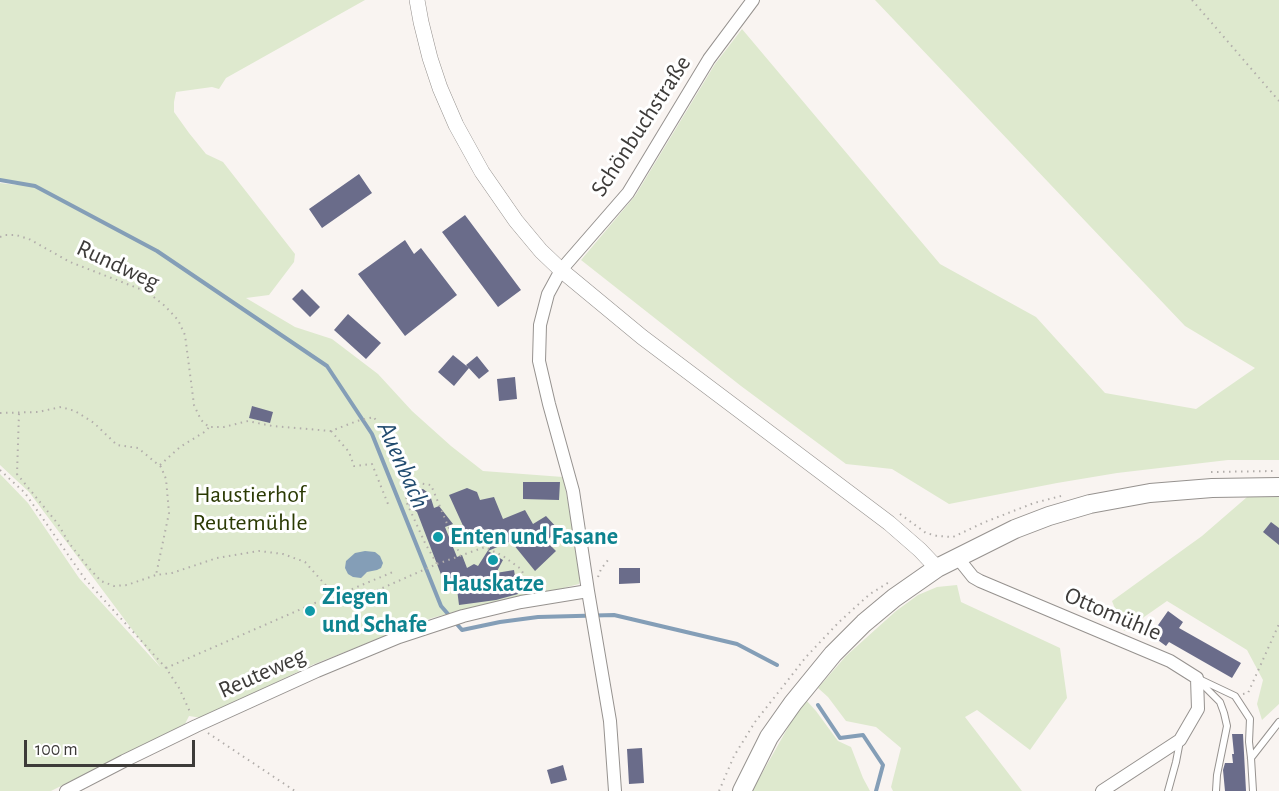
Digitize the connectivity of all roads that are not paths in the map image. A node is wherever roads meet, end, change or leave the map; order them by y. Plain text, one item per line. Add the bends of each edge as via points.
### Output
1 (417, 0) edge
2 (753, 0) edge
3 (561, 270) junction
4 (1279, 487) edge
5 (957, 557) junction
6 (937, 568) junction
7 (588, 591) junction
8 (1197, 678) junction
9 (1279, 722) edge
10 (1180, 740) junction
11 (1251, 758) junction
12 (66, 791) edge
13 (615, 791) edge
14 (742, 791) edge
15 (1102, 791) edge
16 (1168, 791) edge
17 (1216, 791) edge
18 (1253, 791) edge

1 - 3 street via 440,88 471,154 522,228
2 - 3 street, Schönbuchstraße via 709,59 628,193
3 - 6 street via 642,337 881,517
3 - 7 street via 548,294 540,325 540,361 573,491
4 - 5 main road via 1150,493 1090,504 1015,529
5 - 6 main road
5 - 8 street, Ottomühle via 980,581 1170,661
6 - 14 main road via 894,598 833,654 769,737
7 - 12 street, Reuteweg via 463,616 399,637 196,726
7 - 13 street via 610,721
8 - 10 street via 1198,709
8 - 11 lane via 1235,696 1250,718
8 - 17 lane via 1220,702 1227,726
9 - 11 lane
10 - 15 street
10 - 16 lane
11 - 18 lane

